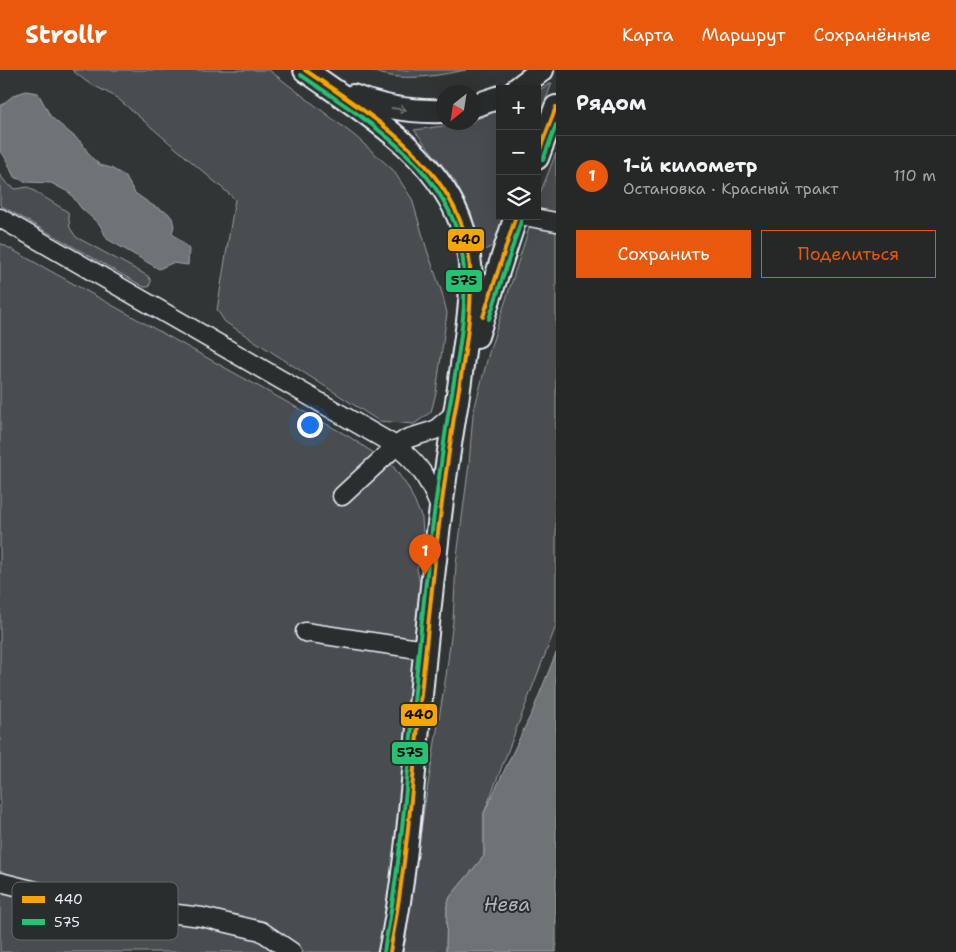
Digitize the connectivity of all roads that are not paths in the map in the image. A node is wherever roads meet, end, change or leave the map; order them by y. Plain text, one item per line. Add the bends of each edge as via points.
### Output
1 (306, 70) edge
2 (542, 70) edge
3 (522, 85) edge
4 (496, 98) edge
5 (481, 104) edge
6 (556, 107) edge
7 (436, 111) edge
8 (541, 147) edge
9 (0, 218) edge
10 (541, 219) edge
11 (515, 220) edge
12 (556, 222) edge
13 (456, 411) junction
14 (396, 446) junction
15 (342, 496) dead end
16 (441, 510) junction
17 (305, 632) dead end
18 (425, 650) junction
19 (178, 914) edge
20 (292, 952) edge
21 (390, 952) edge

1 -> 7 main road via 375,104 398,110
1 - 13 main road via 405,145 451,200 466,237 472,282
2 - 3 main road
4 - 5 main road
6 - 8 main road
9 - 14 street
10 - 12 street
11 - 13 main road
13 - 14 street via 435,430 406,439
13 - 16 main road
14 - 15 street
14 - 16 street via 430,483
16 - 18 main road
17 - 18 street
18 - 21 main road via 406,860
19 - 20 street via 260,931

